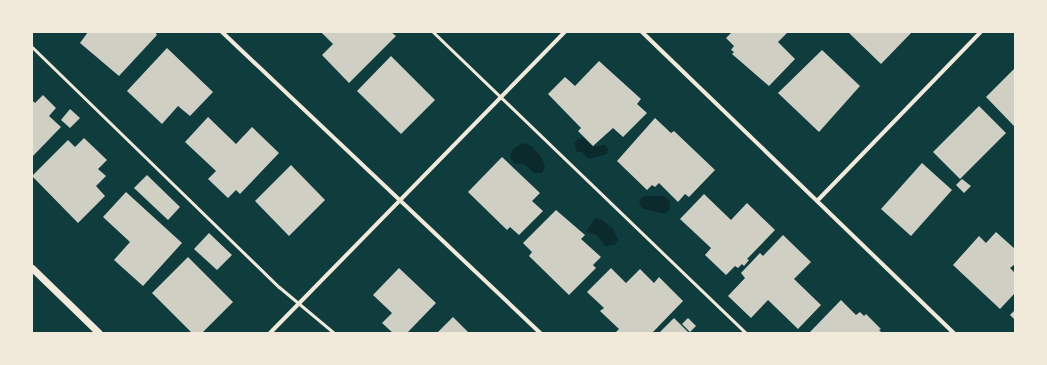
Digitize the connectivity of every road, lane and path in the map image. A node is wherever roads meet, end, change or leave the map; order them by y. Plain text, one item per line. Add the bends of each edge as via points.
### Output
1 (222, 32) edge
2 (434, 32) edge
3 (564, 32) edge
4 (642, 32) edge
5 (981, 32) edge
6 (32, 47) edge
7 (501, 97) junction
8 (818, 200) junction
9 (400, 201) junction
10 (32, 268) edge
11 (299, 303) junction
12 (99, 333) edge
13 (270, 333) edge
14 (334, 333) edge
15 (540, 333) edge
16 (746, 333) edge
17 (954, 333) edge

1 - 9 street
2 - 7 lane
3 - 7 street
4 - 8 street
5 - 8 street
6 - 11 lane
7 - 9 street
7 - 16 lane
8 - 17 street
9 - 11 street
9 - 15 street
10 - 12 street
11 - 13 street
11 - 14 lane

